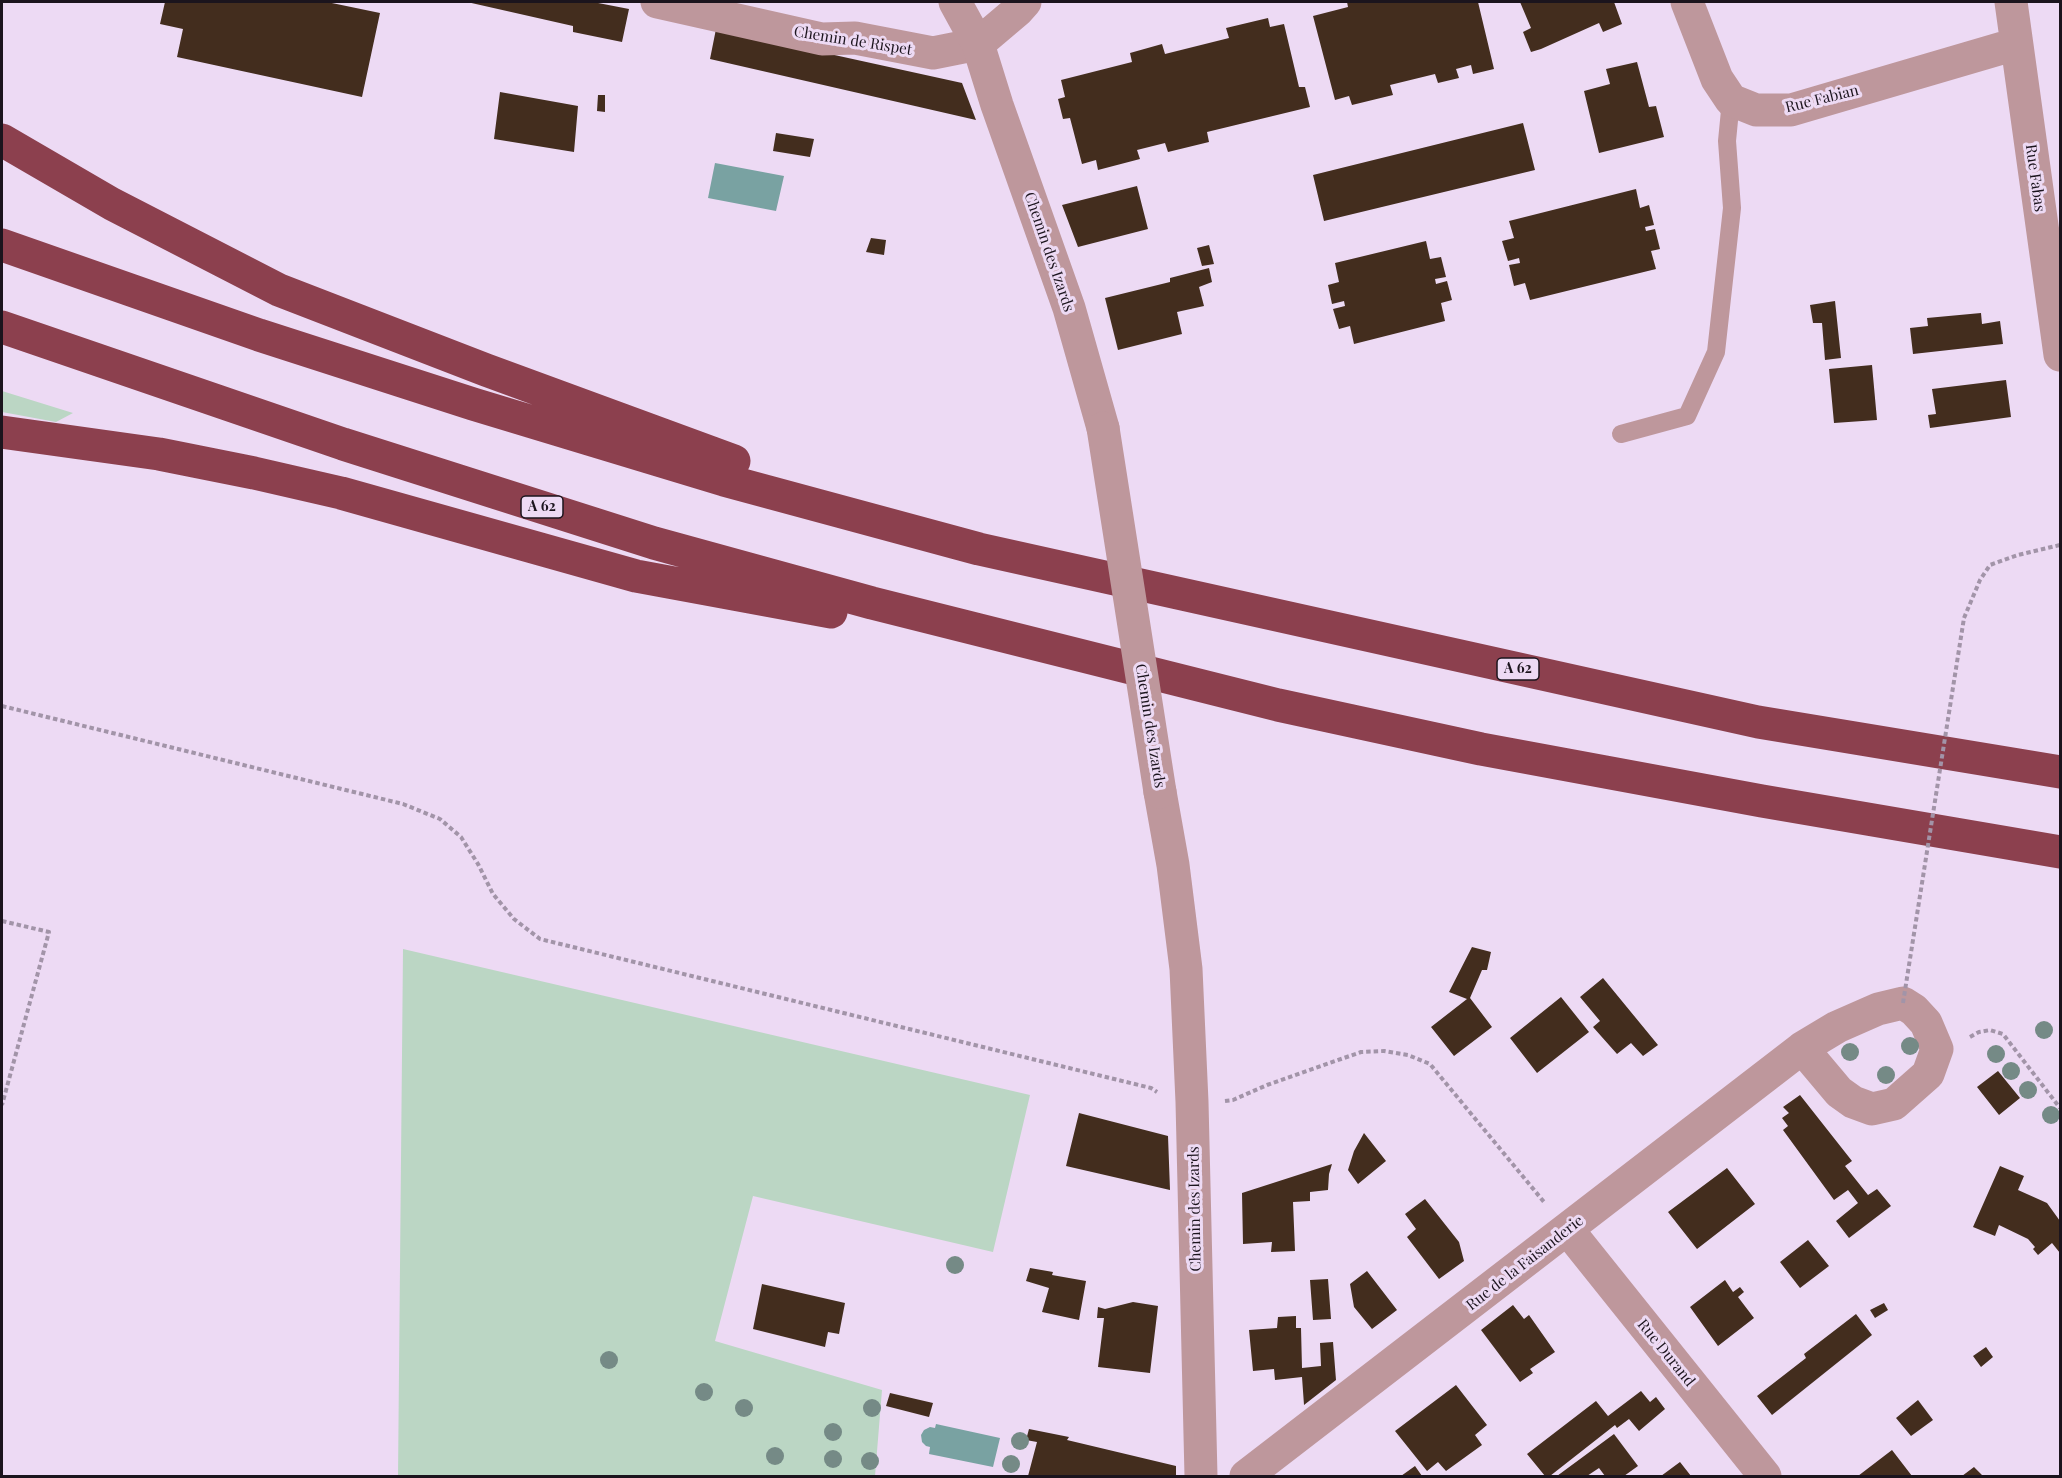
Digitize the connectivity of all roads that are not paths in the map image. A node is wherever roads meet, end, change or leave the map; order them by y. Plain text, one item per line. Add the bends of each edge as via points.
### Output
1 (657, 2) edge
2 (955, 2) edge
3 (1025, 2) edge
4 (1687, 2) edge
5 (2011, 2) edge
6 (978, 44) junction
7 (2016, 44) junction
8 (1731, 100) junction
9 (2, 140) edge
10 (2, 245) edge
11 (2, 327) edge
12 (2061, 355) edge
13 (2, 432) edge
14 (1621, 434) dead end
15 (979, 549) junction
16 (1092, 659) junction
17 (2061, 772) edge
18 (2061, 852) edge
19 (1802, 1048) junction
20 (1568, 1230) junction
21 (1201, 1476) edge
22 (1246, 1476) edge
23 (1765, 1476) edge

1 - 6 street, Chemin de Rispet via 822,39 855,38 933,54
2 - 6 street, Chemin des Izards
3 - 6 street
4 - 8 street via 1717,79
5 - 7 street, Rue Fabas
6 - 21 street, Chemin des Izards, bridge via 1069,308 1103,428 1173,865 1186,969
7 - 8 street, Rue Fabian via 1791,110 1756,110
7 - 12 street, Rue Fabas
8 - 14 lane via 1727,141 1732,208 1716,352 1687,416
9 - 15 highway via 112,204 279,290 486,370
10 - 15 highway, A 62 via 259,335 473,404 724,480
11 - 16 highway, A 62 via 343,444 654,543
13 - 16 highway via 159,454 254,473 341,493 636,576
15 - 17 highway, A 62 via 1758,722
16 - 18 highway, A 62 via 1481,749
19 - 19 street, Rue de la Faisanderie via 1837,1027 1903,1003 1926,1023 1937,1049 1928,1074 1894,1104 1872,1109 1839,1092
19 - 20 street, Rue de la Faisanderie
20 - 22 street, Rue de la Faisanderie
20 - 23 street, Rue Durand

